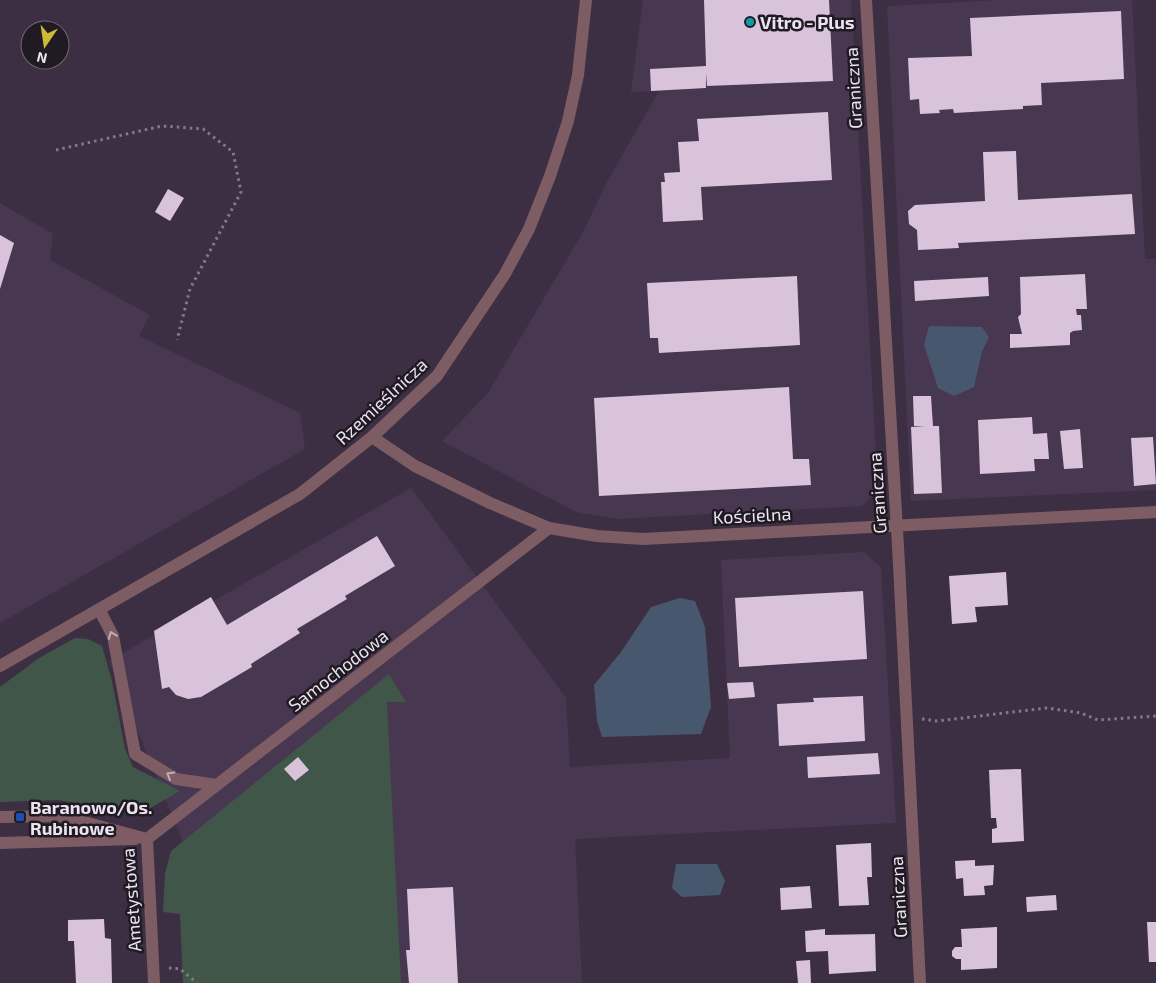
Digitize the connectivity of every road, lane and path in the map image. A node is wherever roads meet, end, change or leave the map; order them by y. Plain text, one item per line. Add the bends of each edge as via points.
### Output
1 (586, 0) edge
2 (866, 0) edge
3 (56, 150) dead end
4 (177, 340) dead end
5 (372, 437) junction
6 (1156, 512) edge
7 (897, 525) junction
8 (549, 528) junction
9 (99, 609) junction
10 (0, 666) edge
11 (1156, 716) edge
12 (919, 718) dead end
13 (217, 785) junction
14 (0, 817) edge
15 (147, 839) junction
16 (0, 842) edge
17 (153, 967) junction
18 (154, 983) edge
19 (198, 983) edge
20 (920, 983) edge

1 - 5 street, Rzemieślnicza via 578,75 568,121 529,229 491,296 437,376
2 - 7 street, Graniczna
3 - 4 path via 162,126 203,130 233,152 241,192 190,289
5 - 8 street, Kościelna via 415,466
5 - 9 street, Rzemieślnicza via 300,494
6 - 7 street, Kościelna
7 - 8 street, Kościelna via 643,539
7 - 20 street, Graniczna
8 - 13 street, Samochodowa
9 - 10 street, Rzemieślnicza
13 -> 9 street via 176,779 135,754 113,636
11 - 12 path via 1098,720 1081,713 1047,708 937,721
13 - 15 street, Samochodowa
14 - 15 street via 62,816
15 - 16 street, Ametystowa
15 - 17 street, Ametystowa
17 - 18 street, Ametystowa
17 - 19 path via 180,968

